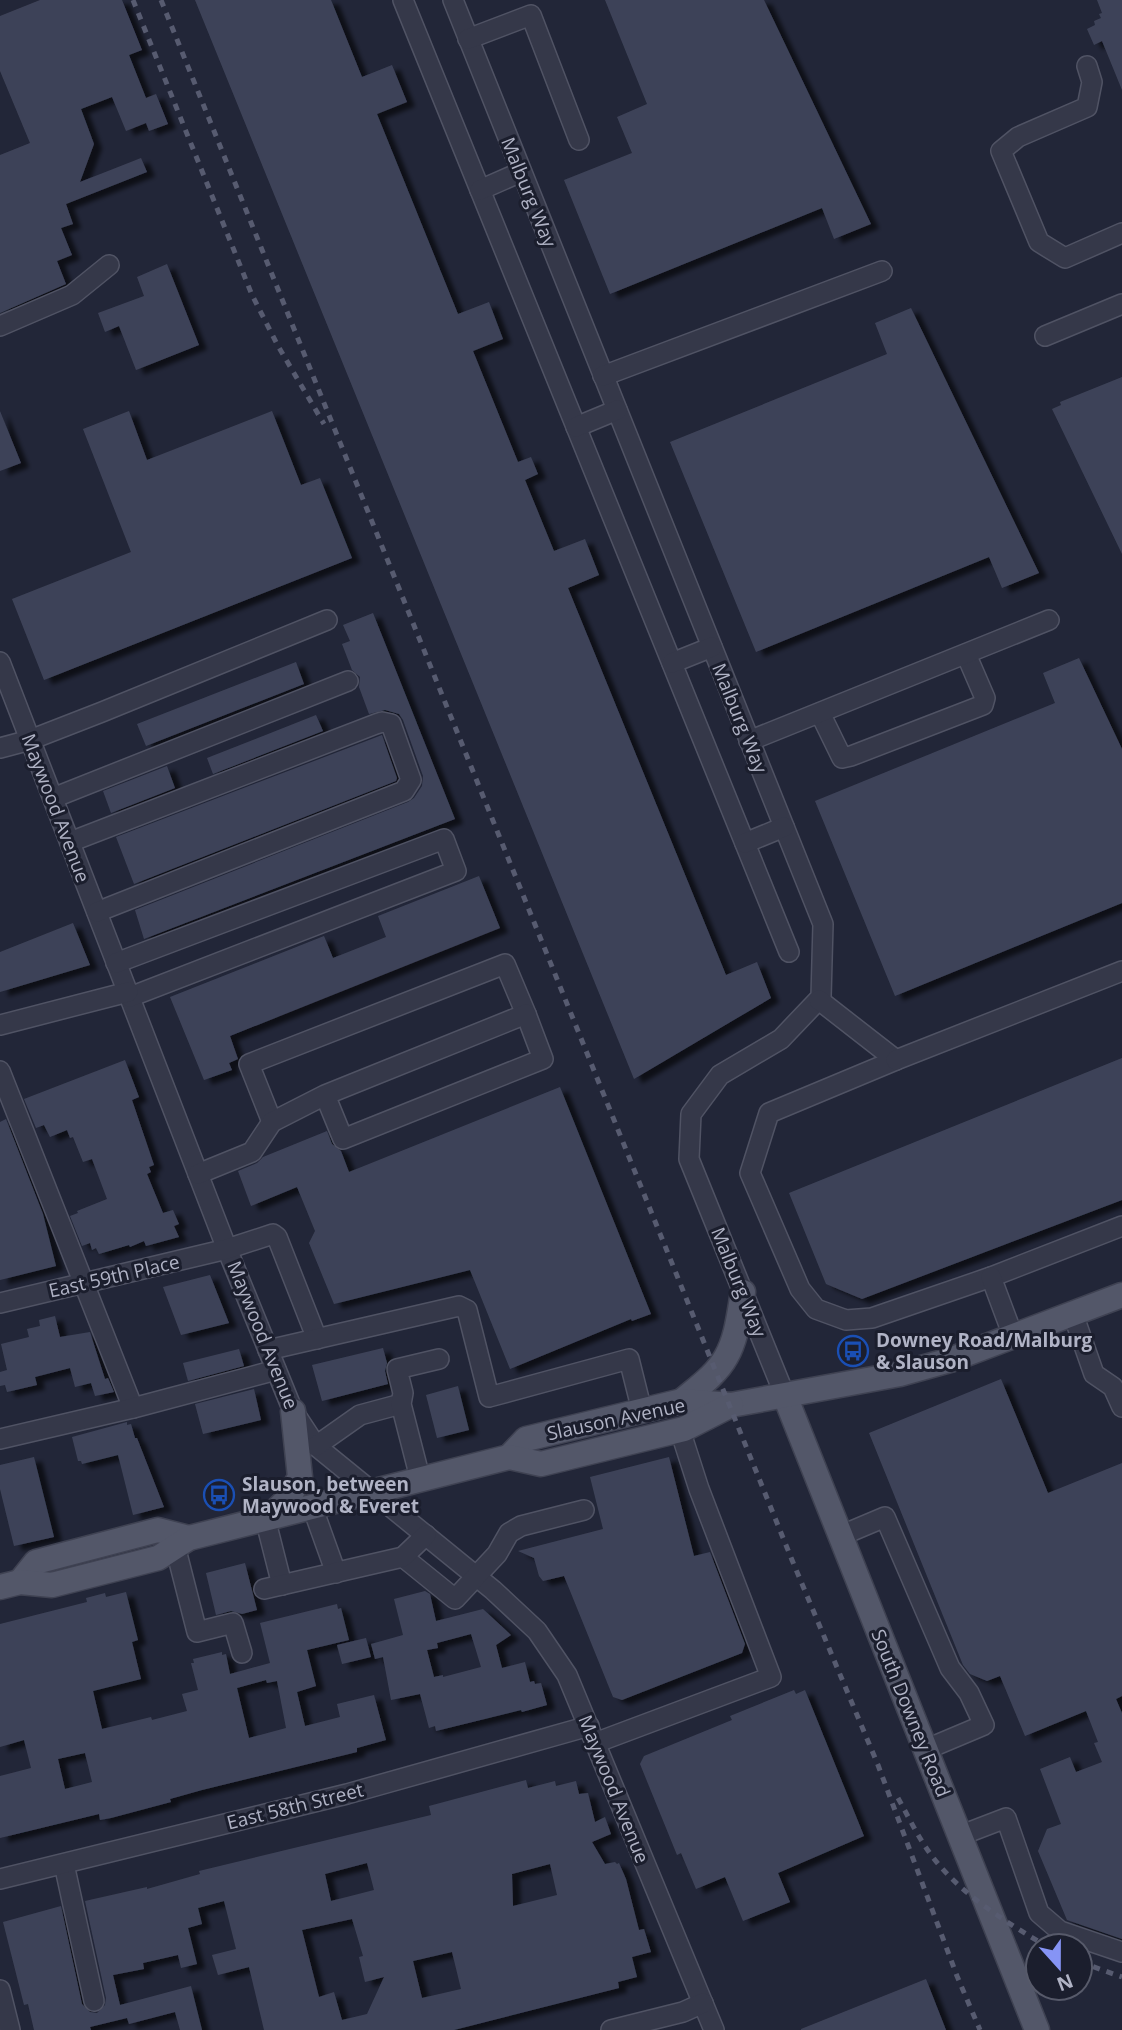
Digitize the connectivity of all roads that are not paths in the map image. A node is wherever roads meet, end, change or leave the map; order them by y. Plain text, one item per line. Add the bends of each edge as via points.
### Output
1 (403, 0) edge
2 (453, 0) edge
3 (528, 8) edge
4 (468, 39) junction
5 (1087, 66) dead end
6 (579, 140) dead end
7 (522, 172) junction
8 (480, 190) junction
9 (1122, 233) edge
10 (109, 265) dead end
11 (883, 271) dead end
12 (1122, 303) edge
13 (0, 326) edge
14 (1045, 336) dead end
15 (603, 376) junction
16 (617, 410) junction
17 (576, 427) junction
18 (327, 620) dead end
19 (1049, 621) dead end
20 (712, 648) junction
21 (966, 654) junction
22 (0, 662) edge
23 (672, 663) junction
24 (348, 681) dead end
25 (820, 713) junction
26 (30, 740) junction
27 (749, 741) junction
28 (0, 748) edge
29 (52, 798) junction
30 (784, 827) junction
31 (70, 842) junction
32 (745, 842) junction
33 (97, 912) junction
34 (789, 952) dead end
35 (116, 962) junction
36 (1122, 971) edge
37 (129, 995) junction
38 (819, 1000) junction
39 (526, 1014) junction
40 (0, 1025) edge
41 (896, 1060) junction
42 (0, 1071) edge
43 (325, 1095) junction
44 (272, 1122) junction
45 (198, 1174) junction
46 (1122, 1226) edge
47 (227, 1249) junction
48 (991, 1277) junction
49 (84, 1283) junction
50 (743, 1292) junction
51 (1122, 1295) edge
52 (0, 1303) edge
53 (1073, 1314) junction
54 (1013, 1336) junction
55 (317, 1339) junction
56 (268, 1350) junction
57 (439, 1359) dead end
58 (276, 1370) junction
59 (792, 1394) junction
60 (682, 1401) junction
61 (401, 1404) junction
62 (731, 1405) junction
63 (1122, 1407) edge
64 (133, 1408) junction
65 (293, 1411) junction
66 (642, 1411) junction
67 (680, 1430) junction
68 (0, 1439) edge
69 (316, 1446) junction
70 (509, 1457) junction
71 (420, 1479) junction
72 (372, 1490) junction
73 (312, 1506) junction
74 (584, 1510) dead end
75 (267, 1518) junction
76 (426, 1535) junction
77 (841, 1536) junction
78 (182, 1542) junction
79 (403, 1557) junction
80 (336, 1573) junction
81 (476, 1576) junction
82 (10, 1584) edge
83 (242, 1653) dead end
84 (592, 1735) junction
85 (927, 1749) junction
86 (959, 1836) junction
87 (64, 1864) junction
88 (0, 1879) edge
89 (1122, 1952) edge
90 (0, 1990) edge
91 (94, 2001) dead end
92 (703, 2003) junction
93 (10, 2030) edge
94 (611, 2030) edge
95 (714, 2030) edge
96 (1037, 2030) edge

1 - 8 street
2 - 4 street, Malburg Way
3 - 4 street
3 - 6 street
4 - 7 street, Malburg Way
5 - 9 street via 1092,82 1087,107 1018,137 1001,151 1039,242 1065,258
7 - 8 street
7 - 15 street, Malburg Way
8 - 17 street
10 - 13 street via 72,295
11 - 15 street
12 - 14 street
15 - 16 street, Malburg Way
16 - 17 street
16 - 20 street, Malburg Way
17 - 23 street
18 - 26 street
19 - 21 street
20 - 23 street
20 - 27 street, Malburg Way
21 - 25 street
21 - 25 street via 985,698 983,705 842,758
22 - 26 street, Maywood Avenue
23 - 32 street
24 - 29 street
25 - 27 street
26 - 28 street
26 - 29 street, Maywood Avenue
27 - 30 street, Malburg Way
29 - 31 street, Maywood Avenue
30 - 32 street
30 - 38 street, Malburg Way via 823,924
31 - 33 street, Maywood Avenue
31 - 33 street via 376,724 391,724 411,780 404,791
32 - 34 street
33 - 35 street, Maywood Avenue
35 - 37 street, Maywood Avenue
35 - 37 street via 444,839 456,871
36 - 41 street
37 - 40 street
37 - 45 street, Maywood Avenue
38 - 41 street
38 - 50 street, Malburg Way via 781,1039 720,1075 691,1114 689,1159
39 - 43 street
39 - 43 street via 543,1059 343,1139
39 - 44 street via 505,964 249,1064
41 - 48 street via 769,1113 750,1173 800,1289 816,1309 846,1320 872,1318
42 - 49 street
43 - 44 street
44 - 45 street via 251,1152
45 - 47 street, Maywood Avenue
46 - 48 street
47 - 49 street, East 59th Place
47 - 55 street, East 59th Place via 269,1234 277,1237
47 - 56 street, Maywood Avenue
48 - 54 street
49 - 52 street, East 59th Place
49 - 64 street
50 - 59 street, Malburg Way
50 - 60 main road via 726,1357
51 - 53 main road, Slauson Avenue
53 - 54 main road, Slauson Avenue
53 - 63 street via 1094,1374 1113,1387
54 - 59 main road, Slauson Avenue via 900,1374
55 - 56 street
55 - 66 street via 458,1306 467,1310 489,1397 629,1359
56 - 58 street, Maywood Avenue
57 - 61 street via 397,1369
58 - 64 street
58 - 65 street, Maywood Avenue
59 - 62 main road, Slauson Avenue
59 - 77 main road, South Downey Road
60 - 62 main road, Slauson Avenue
60 - 66 main road, Slauson Avenue
61 - 69 street via 360,1415
61 - 71 street
62 - 67 main road, Slauson Avenue
64 - 68 street
65 - 69 street, Maywood Avenue
65 - 75 main road via 300,1477 288,1499
66 - 70 main road, Slauson Avenue via 526,1439
67 - 70 main road, Slauson Avenue via 541,1464
67 - 84 street, East 58th Street via 771,1677
69 - 72 street, Maywood Avenue
70 - 71 main road, Slauson Avenue
71 - 72 main road, Slauson Avenue
72 - 73 main road, Slauson Avenue
72 - 76 street, Maywood Avenue
73 - 75 main road, Slauson Avenue
73 - 80 street
74 - 81 street via 509,1533
75 - 78 main road, Slauson Avenue
75 - 80 street via 273,1587
76 - 79 street
76 - 81 street, Maywood Avenue
77 - 85 main road, South Downey Road
77 - 85 street via 885,1517 950,1668 969,1693 984,1725
78 - 82 main road, Slauson Avenue via 158,1558 52,1586
78 - 83 street via 197,1632 233,1623
79 - 80 street
79 - 81 street via 455,1599
81 - 84 street, Maywood Avenue via 537,1631 567,1675
84 - 87 street, East 58th Street
84 - 92 street, Maywood Avenue
85 - 86 main road, South Downey Road
86 - 89 street via 1006,1818 1039,1913 1060,1931
86 - 96 main road, South Downey Road
87 - 88 street, East 58th Street
87 - 91 street
90 - 93 street
92 - 94 street
92 - 95 street, Maywood Avenue

